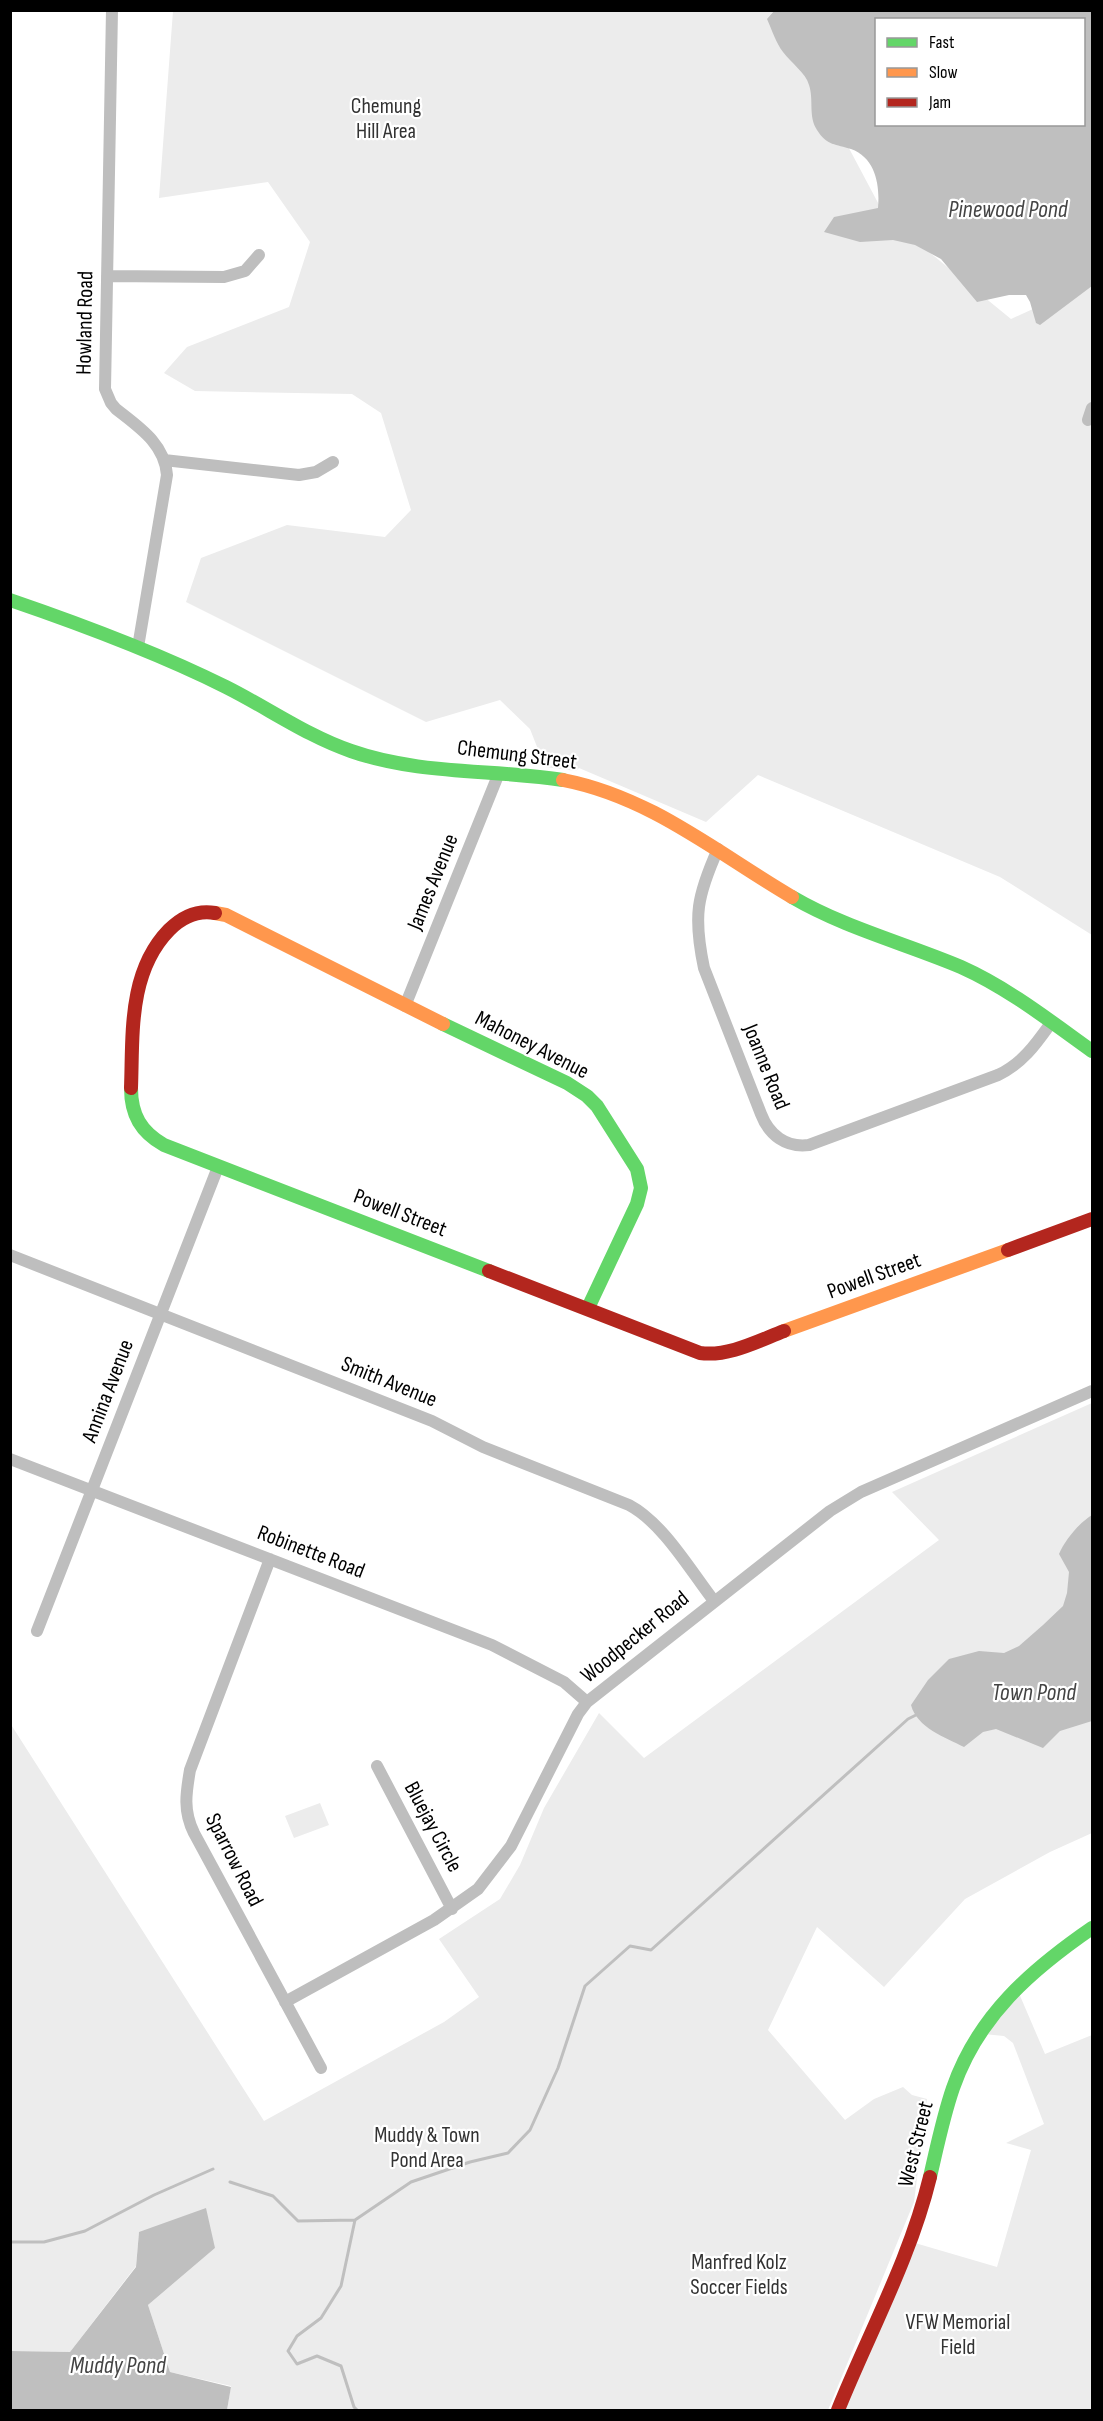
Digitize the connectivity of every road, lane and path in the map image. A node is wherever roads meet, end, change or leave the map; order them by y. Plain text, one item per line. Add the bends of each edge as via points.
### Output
1 (112, 10) edge
2 (259, 255) dead end
3 (107, 276) junction
4 (164, 460) junction
5 (333, 462) dead end
6 (10, 600) edge
7 (138, 647) junction
8 (499, 773) junction
9 (718, 849) junction
10 (405, 1006) junction
11 (1051, 1023) junction
12 (1092, 1051) edge
13 (218, 1167) junction
14 (1092, 1219) edge
15 (10, 1255) edge
16 (588, 1308) junction
17 (160, 1314) junction
18 (1092, 1391) edge
19 (10, 1459) edge
20 (92, 1491) junction
21 (270, 1559) junction
22 (714, 1601) junction
23 (38, 1631) dead end
24 (587, 1702) junction
25 (377, 1766) dead end
26 (452, 1909) junction
27 (1092, 1928) edge
28 (285, 2002) junction
29 (321, 2068) dead end
30 (838, 2410) edge

1 - 3 street, Howland Road
2 - 3 street via 244,271 224,277
3 - 4 street, Howland Road via 107,396 116,409 148,435
4 - 5 street via 299,475 316,472
4 - 7 street via 166,484
6 - 7 street, Chemung Street
7 - 8 street, Chemung Street via 354,752 423,766
8 - 9 street, Chemung Street via 562,779 608,791 647,808
8 - 10 street, James Avenue
9 - 11 street, Chemung Street via 816,911 970,972
9 - 11 street, Joanne Road via 702,884 698,907 704,968 765,1124 779,1139 809,1145 1010,1070
10 - 13 street, Powell Street via 214,910 193,912 173,925 146,969 135,1002 134,1110 140,1126 151,1138
10 - 16 street, Mahoney Avenue via 582,1092 597,1106 630,1157 641,1182 639,1198
11 - 12 street, Chemung Street
13 - 16 street, Powell Street
13 - 17 street, Annina Avenue
14 - 16 street, Powell Street via 720,1354 700,1353
15 - 17 street, Smith Avenue
17 - 20 street, Annina Avenue
17 - 22 street, Smith Avenue via 432,1421 483,1447 630,1505 659,1530
18 - 22 street, Woodpecker Road via 851,1497
19 - 20 street, Robinette Road
20 - 21 street, Robinette Road
20 - 23 street, Annina Avenue
21 - 24 street, Robinette Road via 498,1648 564,1682
21 - 28 street, Sparrow Road via 190,1770 185,1798 189,1822
22 - 24 street, Woodpecker Road
24 - 26 street, Woodpecker Road via 501,1861 478,1889
25 - 26 street, Bluejay Circle
26 - 28 street, Woodpecker Road
27 - 30 street, West Street via 1028,1974 1001,2001 973,2041 951,2091 914,2230
28 - 29 street, Sparrow Road

